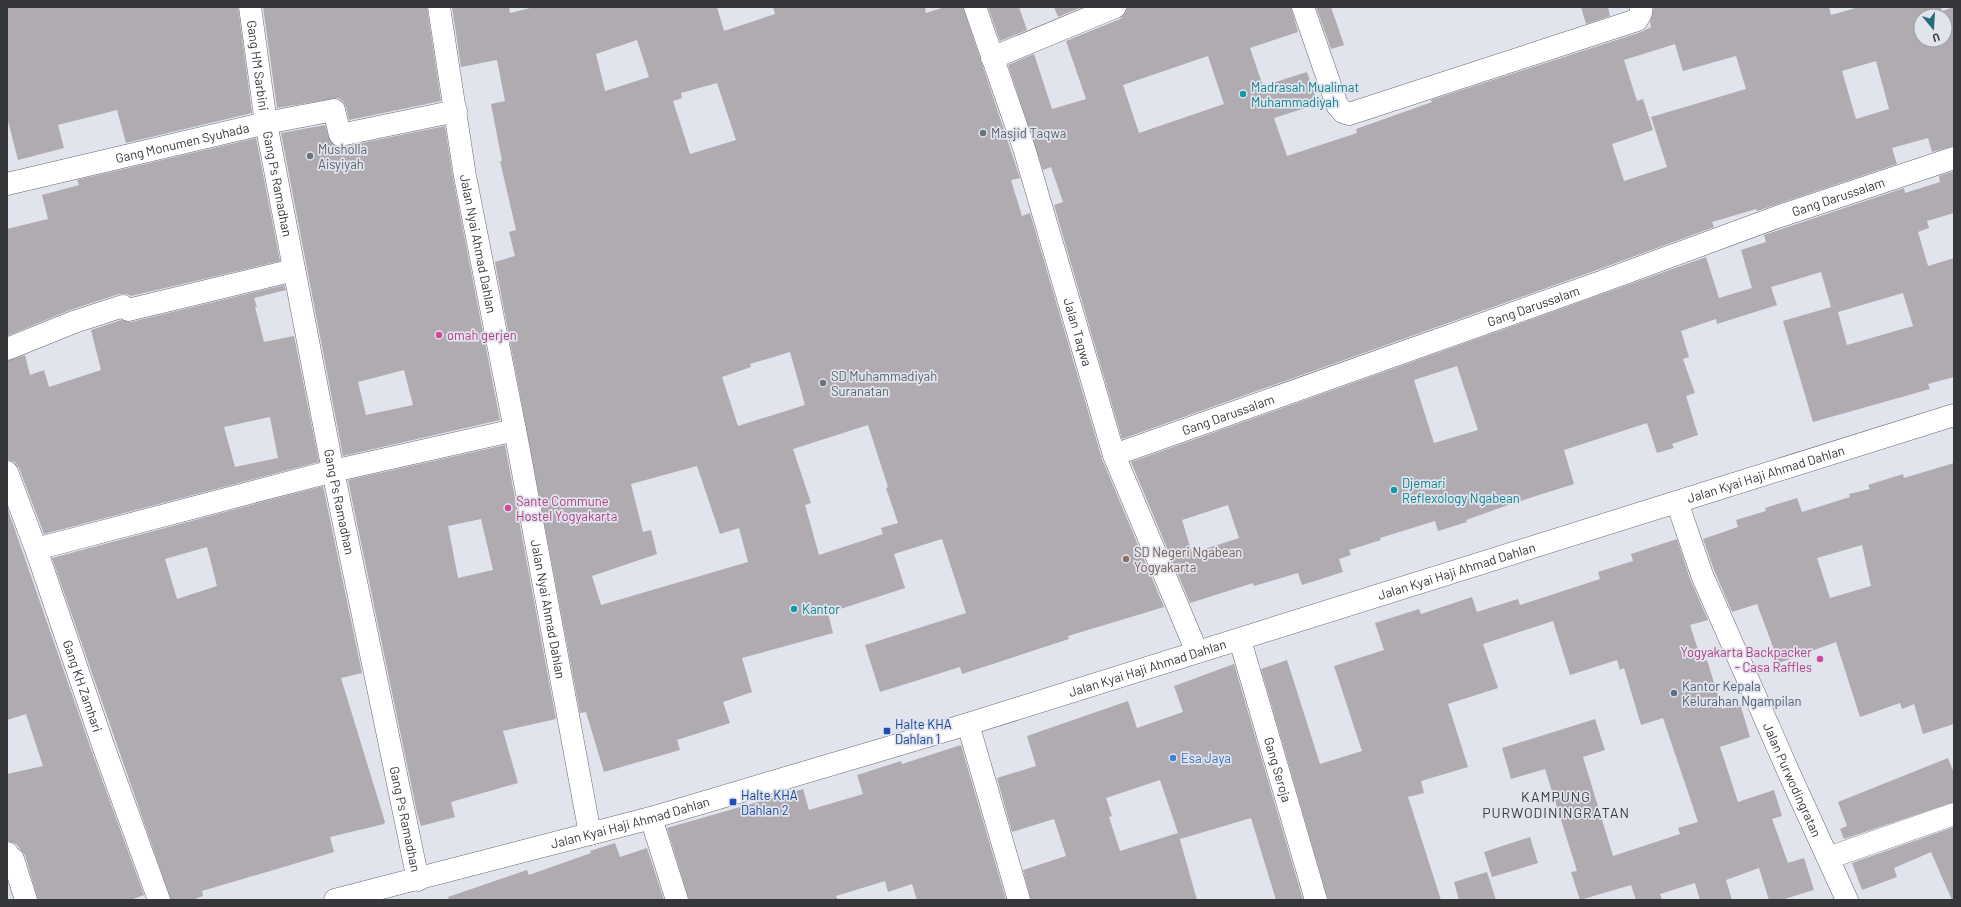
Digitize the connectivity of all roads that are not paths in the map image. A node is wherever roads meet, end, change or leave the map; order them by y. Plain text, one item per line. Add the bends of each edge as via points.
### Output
1 (250, 7) edge
2 (439, 7) edge
3 (975, 7) edge
4 (1115, 7) edge
5 (1303, 7) edge
6 (1641, 7) edge
7 (992, 58) junction
8 (456, 111) junction
9 (266, 123) junction
10 (1954, 158) edge
11 (7, 184) edge
12 (294, 270) junction
13 (7, 349) edge
14 (1954, 415) edge
15 (515, 430) junction
16 (1114, 455) junction
17 (333, 471) junction
18 (7, 472) edge
19 (1677, 502) junction
20 (14, 513) edge
21 (36, 549) junction
22 (1240, 640) junction
23 (1197, 652) junction
24 (968, 724) junction
25 (1954, 814) edge
26 (651, 818) junction
27 (590, 834) junction
28 (7, 854) edge
29 (1828, 858) junction
30 (418, 880) junction
31 (26, 900) edge
32 (159, 900) edge
33 (335, 900) edge
34 (677, 900) edge
35 (1019, 900) edge
36 (1316, 900) edge
37 (1847, 900) edge

1 - 9 street, Gang HM Sarbini
2 - 8 street, Jalan Nyai Ahmad Dahlan
3 - 7 street, Jalan Taqwa
4 - 7 street
5 - 6 street via 1337,105 1349,114 1637,20
7 - 16 street, Jalan Taqwa via 1024,148
8 - 9 street, Gang Monumen Syuhada via 340,135 334,110
8 - 15 street, Jalan Nyai Ahmad Dahlan via 465,176
9 - 11 street, Gang Monumen Syuhada
9 - 12 street, Gang Ps Ramadhan
10 - 16 street, Gang Darussalam via 1777,217
12 - 13 street via 128,310 123,306 74,322
12 - 17 street, Gang Ps Ramadhan
14 - 19 street, Jalan Kyai Haji Ahmad Dahlan
15 - 17 street
15 - 27 street, Jalan Nyai Ahmad Dahlan
16 - 23 street, Jalan Taqwa
17 - 21 street
17 - 30 street, Gang Ps Ramadhan
18 - 20 street, Gang KH Zamhari
19 - 22 street, Jalan Kyai Haji Ahmad Dahlan
19 - 29 street, Jalan Purwodingratan via 1702,575
20 - 21 street, Gang KH Zamhari
21 - 32 street, Gang KH Zamhari
22 - 23 street, Jalan Kyai Haji Ahmad Dahlan
22 - 36 street, Gang Seroja
23 - 24 street, Jalan Kyai Haji Ahmad Dahlan
24 - 26 street, Jalan Kyai Haji Ahmad Dahlan
24 - 35 street
25 - 29 street
26 - 27 street, Jalan Kyai Haji Ahmad Dahlan
26 - 34 street
27 - 30 street, Jalan Kyai Haji Ahmad Dahlan
28 - 31 street via 13,859
29 - 37 street, Jalan Purwodingratan
30 - 33 street, Jalan Kyai Haji Ahmad Dahlan

